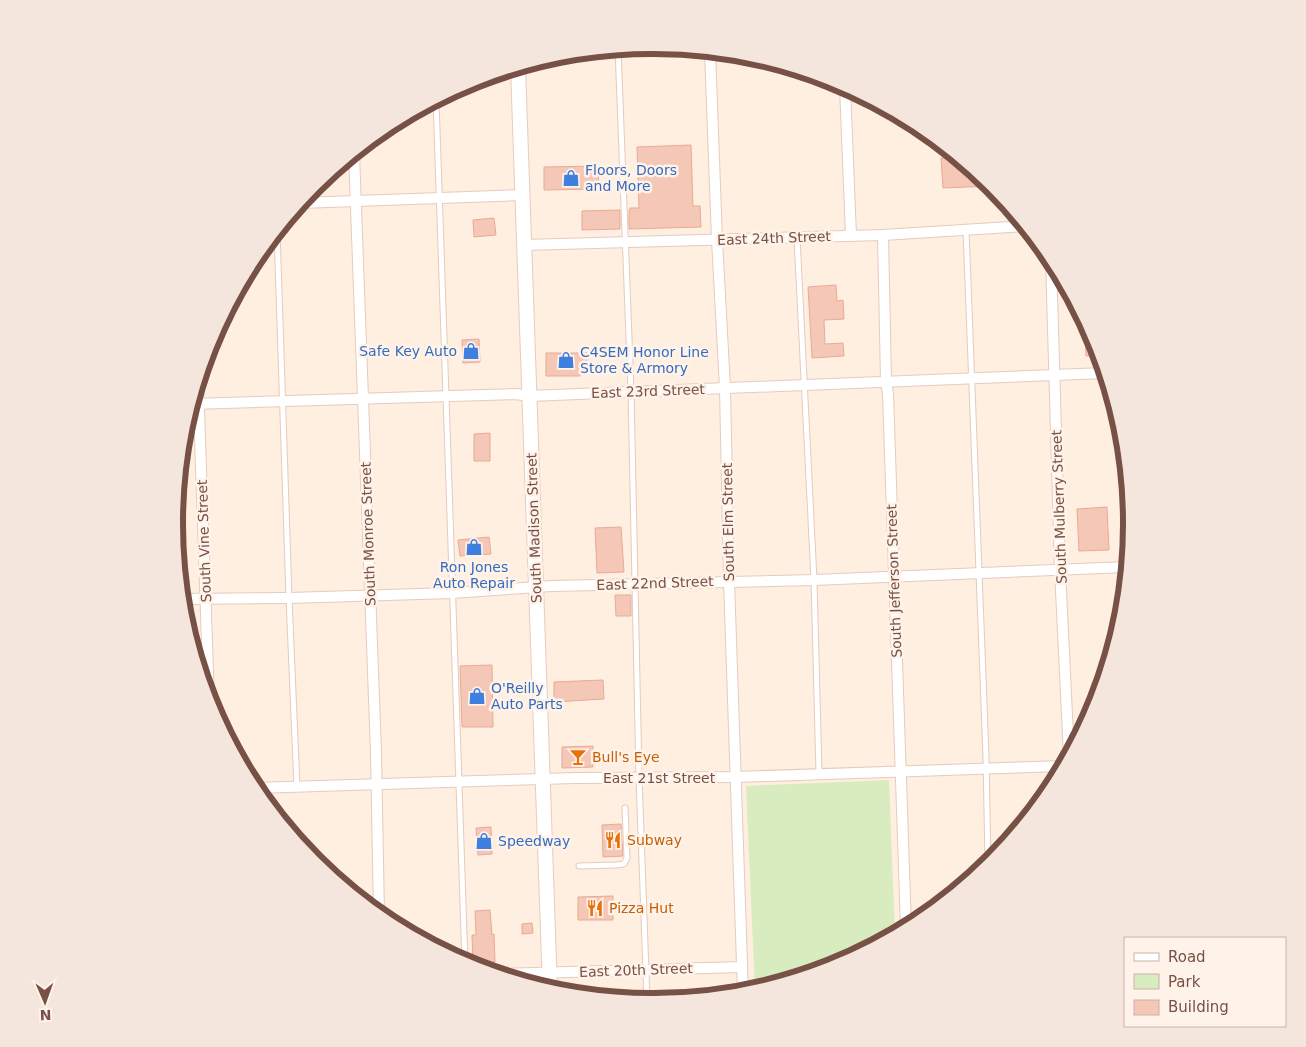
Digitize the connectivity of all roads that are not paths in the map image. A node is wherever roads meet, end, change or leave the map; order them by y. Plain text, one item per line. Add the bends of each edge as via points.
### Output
1 (618, 55) edge
2 (710, 58) edge
3 (518, 74) edge
4 (845, 95) edge
5 (436, 107) edge
6 (354, 161) edge
7 (522, 195) junction
8 (439, 198) junction
9 (355, 201) junction
10 (310, 203) edge
11 (1016, 227) edge
12 (966, 230) junction
13 (883, 235) junction
14 (851, 236) junction
15 (797, 238) junction
16 (717, 240) junction
17 (277, 242) edge
18 (624, 243) junction
19 (524, 245) junction
20 (1053, 277) edge
21 (1098, 373) edge
22 (1056, 374) junction
23 (972, 378) junction
24 (886, 381) junction
25 (804, 385) junction
26 (725, 388) junction
27 (631, 391) junction
28 (447, 396) junction
29 (529, 396) junction
30 (363, 399) junction
31 (283, 402) junction
32 (199, 403) edge
33 (196, 413) edge
34 (1121, 567) edge
35 (1060, 570) junction
36 (979, 572) junction
37 (894, 577) junction
38 (814, 580) junction
39 (729, 581) junction
40 (635, 584) junction
41 (535, 588) junction
42 (452, 593) junction
43 (370, 595) junction
44 (289, 598) junction
45 (206, 599) junction
46 (189, 600) edge
47 (208, 675) edge
48 (1068, 742) edge
49 (1055, 766) edge
50 (986, 768) junction
51 (900, 770) junction
52 (819, 773) junction
53 (639, 777) junction
54 (736, 777) junction
55 (543, 779) junction
56 (460, 782) junction
57 (377, 785) junction
58 (297, 787) junction
59 (265, 788) edge
60 (626, 808) dead end
61 (988, 853) edge
62 (579, 866) dead end
63 (379, 905) edge
64 (906, 919) edge
65 (465, 953) edge
66 (742, 967) junction
67 (646, 970) junction
68 (549, 973) junction
69 (520, 974) edge
70 (549, 981) edge
71 (743, 984) edge
72 (647, 993) edge

1 - 18 lane
2 - 16 street, South Elm Street
3 - 7 main road, South Madison Street
4 - 14 street
5 - 8 lane
6 - 9 street, South Monroe Street
7 - 8 street
7 - 19 main road, South Madison Street
8 - 9 street
8 - 28 lane
9 - 10 street
9 - 30 street, South Monroe Street
11 - 12 street, East 24th Street
12 - 13 street, East 24th Street
12 - 23 lane
13 - 14 street, East 24th Street
13 - 24 street, South Jefferson Street
14 - 15 street, East 24th Street
15 - 16 street, East 24th Street
15 - 25 lane
16 - 18 street, East 24th Street
16 - 26 street, South Elm Street
17 - 31 lane
18 - 19 street, East 24th Street
18 - 27 lane
19 - 29 main road, South Madison Street
20 - 22 street, South Mulberry Street
21 - 22 street, East 23rd Street
22 - 23 street, East 23rd Street
22 - 35 street, South Mulberry Street
23 - 24 street, East 23rd Street
23 - 36 lane
24 - 25 street, East 23rd Street
24 - 37 street, South Jefferson Street
25 - 26 street, East 23rd Street
25 - 38 lane
26 - 27 street, East 23rd Street
26 - 39 street, South Elm Street
27 - 29 street, East 23rd Street
27 - 40 lane
28 - 29 street, East 23rd Street
28 - 30 street, East 23rd Street
28 - 42 lane
29 - 41 main road, South Madison Street
30 - 31 street, East 23rd Street
30 - 43 street, South Monroe Street
31 - 32 street, East 23rd Street
31 - 44 lane
33 - 45 street, South Vine Street
34 - 35 street, East 22nd Street
35 - 36 street, East 22nd Street
35 - 48 street, South Mulberry Street
36 - 37 street, East 22nd Street
36 - 50 lane
37 - 38 street, East 22nd Street
37 - 51 street, South Jefferson Street
38 - 39 street, East 22nd Street
38 - 52 lane
39 - 40 street, East 22nd Street
39 - 54 street, South Elm Street
40 - 41 street, East 22nd Street
40 - 53 lane
41 - 42 street, East 22nd Street
41 - 55 main road, South Madison Street
42 - 43 street, East 22nd Street
42 - 56 lane
43 - 44 street, East 22nd Street
43 - 57 street, South Monroe Street
44 - 45 street, East 22nd Street
44 - 58 lane
45 - 46 street, East 22nd Street
45 - 47 street, South Vine Street
49 - 50 street, East 21st Street
50 - 51 street, East 21st Street
50 - 61 lane
51 - 52 street, East 21st Street
51 - 64 street, South Jefferson Street
52 - 54 street, East 21st Street
53 - 54 street, East 21st Street
53 - 55 street, East 21st Street
53 - 67 lane
54 - 66 street, South Elm Street
55 - 56 street, East 21st Street
55 - 68 main road, South Madison Street
56 - 57 street, East 21st Street
56 - 65 lane
57 - 58 street, East 21st Street
57 - 63 street, South Monroe Street
58 - 59 street, East 21st Street
60 - 62 lane via 624,864
66 - 67 street, East 20th Street
66 - 71 street, South Elm Street
67 - 68 street, East 20th Street
67 - 72 lane
68 - 69 street, East 20th Street
68 - 70 main road, South Madison Street

